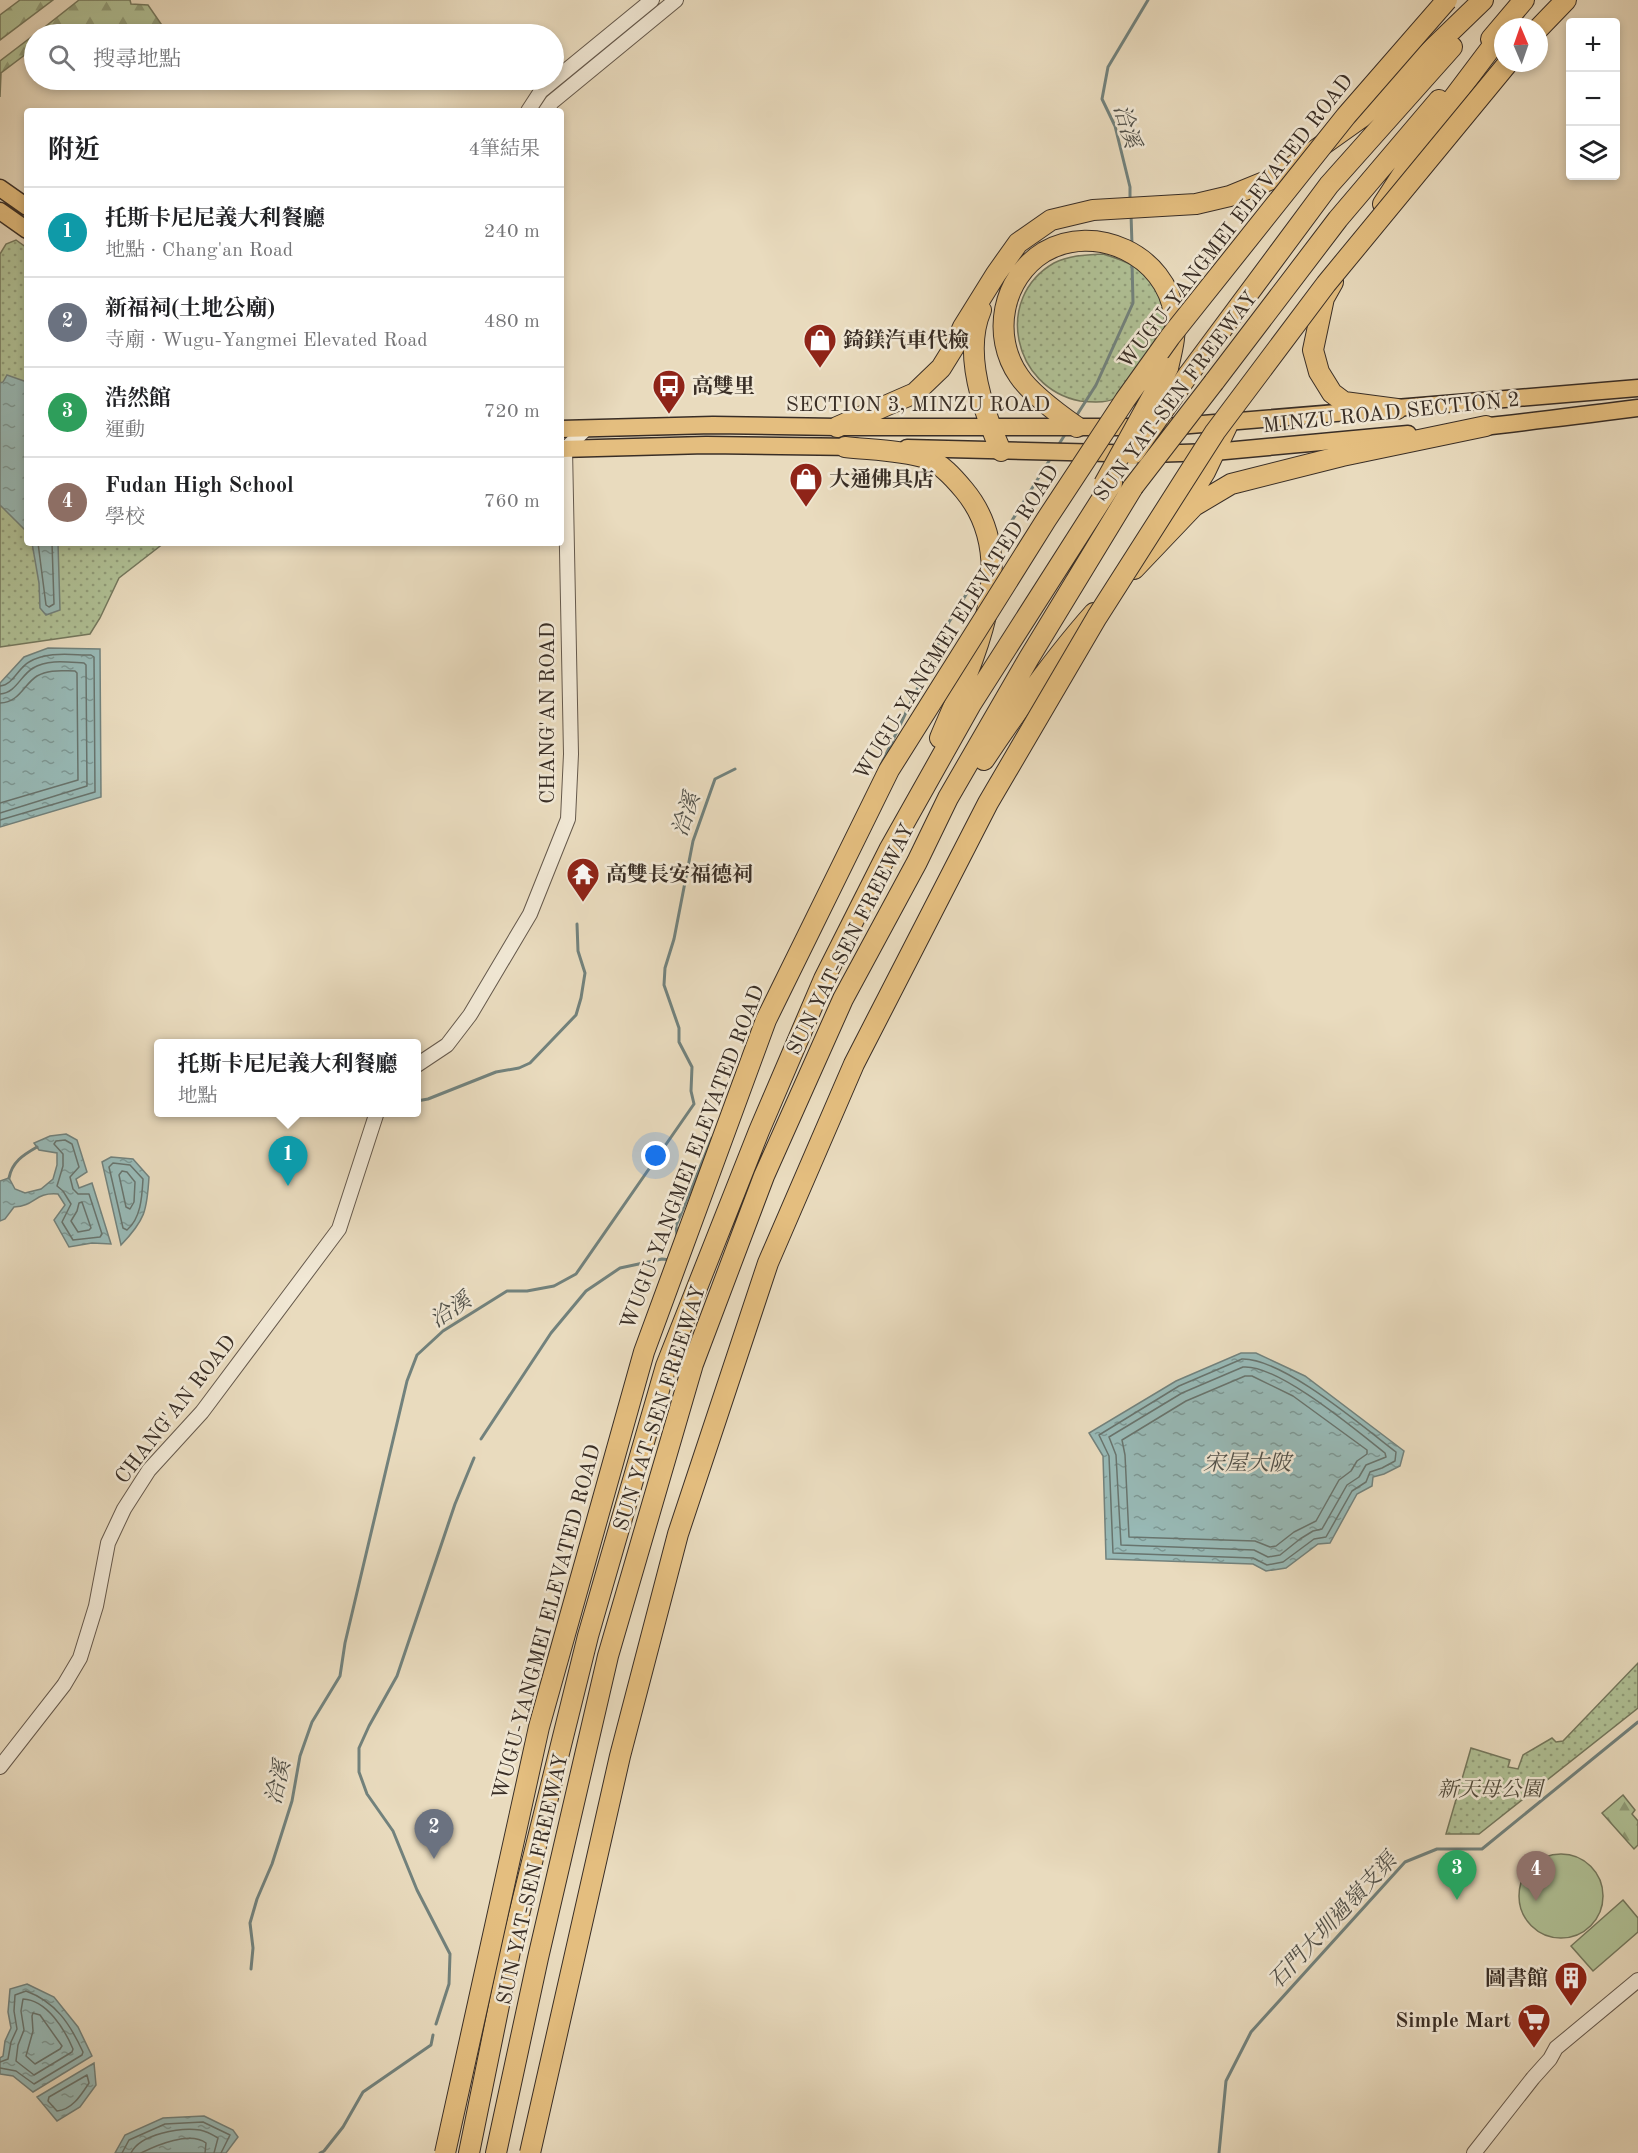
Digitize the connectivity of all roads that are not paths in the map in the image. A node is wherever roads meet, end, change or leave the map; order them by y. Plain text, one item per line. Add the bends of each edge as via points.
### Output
1 (652, 0) edge
2 (676, 0) edge
3 (1447, 0) edge
4 (1483, 0) edge
5 (1493, 0) edge
6 (1525, 0) edge
7 (1566, 0) edge
8 (1512, 18) edge
9 (1548, 19) edge
10 (1494, 44) edge
11 (564, 72) edge
12 (1501, 72) edge
13 (542, 90) edge
14 (530, 108) edge
15 (548, 108) edge
16 (0, 188) edge
17 (24, 205) edge
18 (0, 211) edge
19 (24, 228) edge
20 (1338, 272) junction
21 (996, 274) junction
22 (1638, 388) edge
23 (1638, 408) edge
24 (1396, 409) junction
25 (1228, 424) junction
26 (1486, 426) junction
27 (1077, 427) junction
28 (837, 428) junction
29 (990, 428) junction
30 (564, 429) edge
31 (586, 429) junction
32 (844, 447) junction
33 (564, 448) edge
34 (564, 449) edge
35 (1001, 451) junction
36 (1214, 452) junction
37 (1148, 454) joint
38 (1108, 484) junction
39 (564, 493) edge
40 (1166, 533) junction
41 (889, 850) junction
42 (916, 862) junction
43 (421, 1062) edge
44 (376, 1117) edge
45 (0, 1767) edge
46 (1638, 1980) edge
47 (445, 2153) edge
48 (469, 2153) edge
49 (496, 2153) edge
50 (530, 2153) edge
51 (1474, 2153) edge

1 - 11 street
2 - 15 street
3 - 47 highway, WUGU-YANGMEI ELEVATED ROAD, bridge via 1346,116 1170,336 1125,400 889,770 766,1020 644,1352 539,1727
4 - 21 highway via 1362,117 1279,176 1230,196 1196,204 1093,210 1051,220 1018,243
5 - 38 highway, SUN YAT-SEN FREEWAY, bridge via 1329,185
6 - 8 highway
6 - 42 highway, SUN YAT-SEN FREEWAY, bridge via 1338,219 1132,487 1029,658
7 - 9 highway
10 - 20 highway via 1445,109
12 - 50 highway, bridge via 1326,284 1215,432 1097,617 988,803 854,1064 768,1263 678,1534 620,1756
13 - 14 street
16 - 17 main road
18 - 19 main road
20 - 24 highway via 1324,298 1317,325 1313,350 1319,372 1332,393 1344,402
20 - 25 highway
21 - 28 highway via 945,362 924,385 915,393
21 - 29 highway via 975,324 979,388
22 - 24 main road, SECTION 3, MINZU ROAD
23 - 26 main road, MINZU ROAD SECTION 2
24 - 25 main road, SECTION 3, MINZU ROAD
25 - 27 main road, SECTION 3, MINZU ROAD
25 - 36 highway
26 - 36 main road, MINZU ROAD SECTION 2
26 - 40 highway via 1231,484 1194,506
27 - 29 main road, SECTION 3, MINZU ROAD
27 - 38 highway, bridge via 1019,377 1006,352 1002,324 1008,296 1023,271 1044,252 1071,242 1099,241 1126,248 1149,264 1166,287 1174,314 1174,342 1168,368
28 - 29 main road, SECTION 3, MINZU ROAD
28 - 31 main road, SECTION 3, MINZU ROAD via 713,425
29 - 35 highway
30 - 31 main road, SECTION 3, MINZU ROAD
31 - 33 street
32 - 34 main road, SECTION 3, MINZU ROAD
32 - 35 main road, SECTION 3, MINZU ROAD
32 - 41 highway via 928,459 952,476 979,510 992,561 991,593 974,654
35 - 37 main road, SECTION 3, MINZU ROAD
36 - 37 main road, MINZU ROAD SECTION 2
36 - 40 highway
38 - 41 highway, SUN YAT-SEN FREEWAY via 971,704
39 - 43 street, CHANG'AN ROAD via 568,819 530,914 470,1015 447,1045
40 - 42 highway via 1071,639 1026,698
41 - 48 highway, SUN YAT-SEN FREEWAY via 824,979 666,1366 588,1636 510,1951
42 - 49 highway, SUN YAT-SEN FREEWAY via 843,999 764,1176 693,1364 608,1656
44 - 45 street, CHANG'AN ROAD via 339,1229 202,1412 149,1470 124,1509 108,1543 96,1606 80,1658 64,1685
46 - 51 street via 1556,2048

